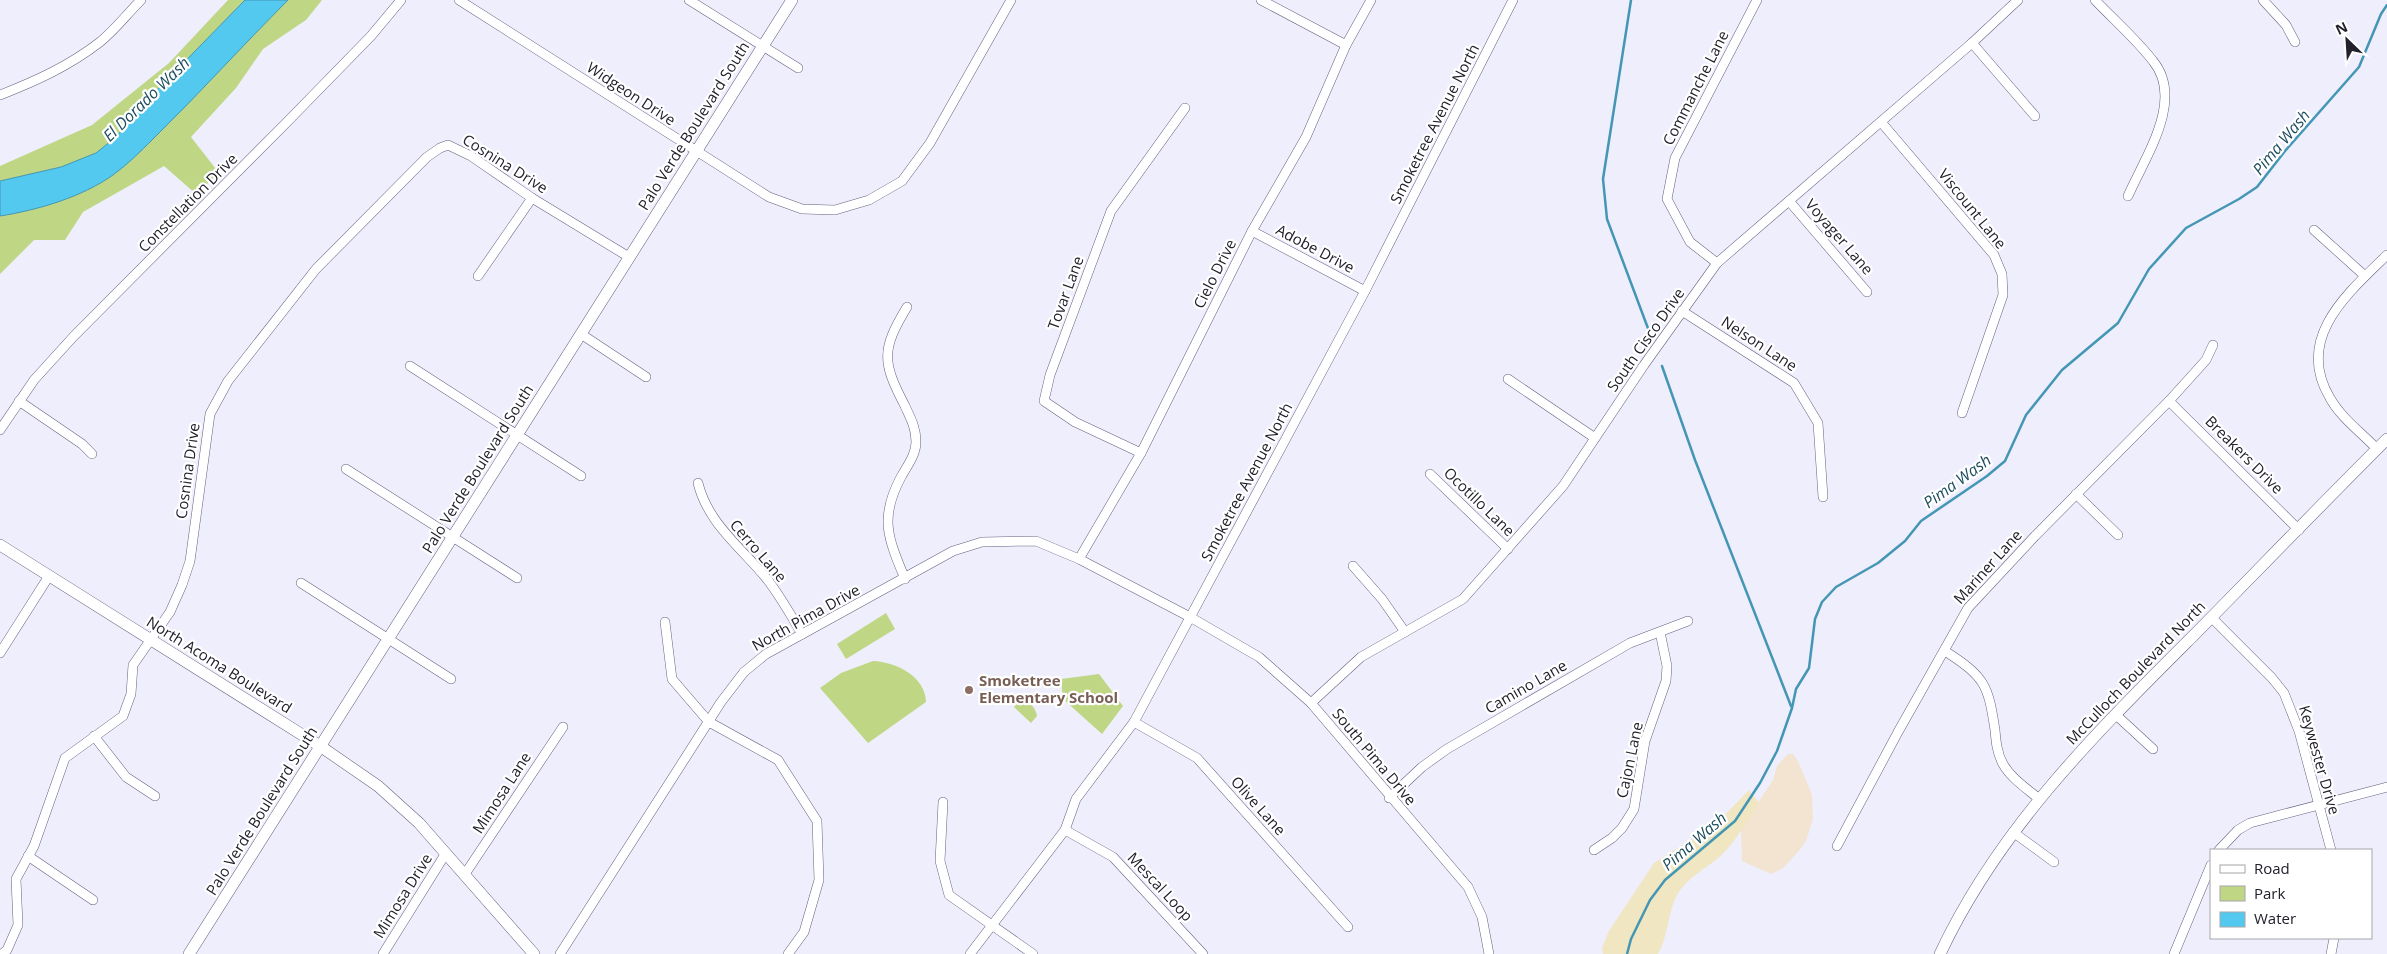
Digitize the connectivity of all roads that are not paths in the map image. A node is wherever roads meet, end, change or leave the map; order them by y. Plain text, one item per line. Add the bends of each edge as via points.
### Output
1 (141, 0) edge
2 (401, 0) edge
3 (460, 0) edge
4 (689, 0) edge
5 (792, 0) edge
6 (1011, 0) edge
7 (1261, 0) edge
8 (1371, 0) edge
9 (1513, 0) edge
10 (1757, 0) edge
11 (2018, 0) edge
12 (2095, 0) edge
13 (2263, 0) edge
14 (2295, 42) dead end
15 (1972, 43) junction
16 (1346, 45) junction
17 (762, 46) junction
18 (798, 68) dead end
19 (0, 95) edge
20 (1185, 108) dead end
21 (2035, 116) dead end
22 (1881, 122) junction
23 (696, 152) junction
24 (2128, 196) dead end
25 (532, 198) junction
26 (1790, 201) junction
27 (2314, 230) dead end
28 (1252, 231) junction
29 (2387, 255) edge
30 (629, 257) junction
31 (1717, 263) junction
32 (478, 276) dead end
33 (2365, 276) junction
34 (1365, 291) junction
35 (1867, 292) dead end
36 (907, 307) dead end
37 (1682, 311) junction
38 (581, 334) junction
39 (2213, 345) dead end
40 (410, 366) dead end
41 (646, 377) dead end
42 (1508, 379) dead end
43 (19, 401) junction
44 (2169, 401) junction
45 (1962, 413) dead end
46 (0, 430) edge
47 (518, 435) junction
48 (1595, 438) junction
49 (2387, 439) edge
50 (2377, 449) junction
51 (1141, 453) junction
52 (92, 454) dead end
53 (346, 469) dead end
54 (1430, 474) dead end
55 (581, 476) dead end
56 (698, 483) dead end
57 (2076, 494) junction
58 (1823, 497) dead end
59 (2299, 530) junction
60 (2118, 535) dead end
61 (452, 537) junction
62 (0, 545) edge
63 (1508, 549) junction
64 (1079, 559) junction
65 (1353, 566) dead end
66 (49, 576) junction
67 (517, 578) dead end
68 (905, 579) junction
69 (301, 583) dead end
70 (1190, 617) junction
71 (2211, 617) junction
72 (1688, 621) dead end
73 (665, 622) dead end
74 (1405, 632) junction
75 (1660, 632) junction
76 (802, 634) junction
77 (150, 639) junction
78 (389, 639) junction
79 (1945, 651) junction
80 (0, 653) edge
81 (451, 679) dead end
82 (1311, 703) junction
83 (2115, 714) junction
84 (709, 722) junction
85 (1134, 722) junction
86 (563, 727) dead end
87 (94, 736) junction
88 (320, 746) junction
89 (2152, 749) dead end
90 (2387, 787) edge
91 (155, 796) dead end
92 (1389, 798) junction
93 (2038, 798) junction
94 (943, 802) dead end
95 (2318, 806) junction
96 (1065, 830) junction
97 (2013, 832) junction
98 (1837, 846) dead end
99 (2219, 849) edge
100 (2331, 849) edge
101 (1594, 850) dead end
102 (446, 853) junction
103 (28, 856) junction
104 (2054, 862) dead end
105 (2210, 867) edge
106 (466, 874) junction
107 (93, 900) dead end
108 (990, 924) junction
109 (1348, 927) dead end
110 (2334, 939) edge
111 (2, 954) edge
112 (189, 954) edge
113 (384, 954) edge
114 (534, 954) edge
115 (560, 954) edge
116 (788, 954) edge
117 (970, 954) edge
118 (1034, 954) edge
119 (1203, 954) edge
120 (1489, 954) edge
121 (1940, 954) edge
122 (2174, 954) edge
123 (2331, 954) edge

1 - 19 street via 101,41 72,62 35,82
2 - 43 street, Constellation Drive via 371,36 73,336
3 - 23 street, Widgeon Drive
4 - 17 street
5 - 17 main road, Palo Verde Boulevard South
6 - 23 street, Widgeon Drive via 930,143 902,180 869,200 836,210 802,209 769,197
7 - 16 street
8 - 16 street, Cielo Drive
9 - 34 street, Smoketree Avenue North
10 - 31 street, Commanche Lane via 1675,158 1667,199 1690,242
11 - 15 street, South Cisco Drive
12 - 24 street via 2154,61 2166,89 2163,118
13 - 14 street via 2286,25
15 - 21 street
15 - 22 street, South Cisco Drive
16 - 28 street, Cielo Drive via 1306,137
17 - 18 street
17 - 23 main road, Palo Verde Boulevard South
20 - 51 street, Tovar Lane via 1111,211 1050,375 1044,401 1075,422
22 - 26 street, South Cisco Drive
22 - 45 street, Viscount Lane via 1994,254 2002,274 2003,295
23 - 30 main road, Palo Verde Boulevard South
25 - 30 street, Cosnina Drive
25 - 32 street
25 - 77 street, Cosnina Drive via 471,156 448,145 427,157 316,269 228,381 210,414 190,561 170,612
26 - 31 street, South Cisco Drive
26 - 35 street, Voyager Lane
27 - 33 street
28 - 34 street, Adobe Drive
28 - 51 street, Cielo Drive
29 - 33 street
30 - 38 main road, Palo Verde Boulevard South
31 - 37 street, South Cisco Drive
33 - 50 street via 2335,310 2324,329 2320,371 2329,398
34 - 70 street, Smoketree Avenue North
36 - 68 street via 888,342 887,359 891,376 915,429 916,446 890,499 888,513 890,537
37 - 48 street, South Cisco Drive
37 - 58 street, Nelson Lane via 1794,383 1818,423
38 - 41 street
38 - 47 main road, Palo Verde Boulevard South
39 - 44 street, Mariner Lane via 2206,360
40 - 47 street
42 - 48 street
43 - 46 street, Constellation Drive
43 - 52 street
44 - 57 street, Mariner Lane
44 - 59 street, Breakers Drive
47 - 55 street
47 - 61 main road, Palo Verde Boulevard South
48 - 63 street, South Cisco Drive via 1563,486
49 - 50 main road, McCulloch Boulevard North
50 - 59 main road, McCulloch Boulevard North
51 - 64 street, Cielo Drive
53 - 61 street
54 - 63 street, Ocotillo Lane
56 - 76 street, Cerro Lane via 718,525 768,580
57 - 60 street
57 - 79 street, Mariner Lane via 1978,595
59 - 71 main road, McCulloch Boulevard North
61 - 67 street
61 - 78 main road, Palo Verde Boulevard South
62 - 66 main road, North Acoma Boulevard
63 - 74 street, South Cisco Drive via 1462,598
64 - 68 street, North Pima Drive via 1036,541 982,542 953,552
64 - 70 street, North Pima Drive
65 - 74 street
66 - 77 main road, North Acoma Boulevard
66 - 80 street
68 - 76 street, North Pima Drive
69 - 78 street
70 - 82 street, South Pima Drive via 1259,657
70 - 85 street, Smoketree Avenue North
71 - 83 main road, McCulloch Boulevard North
71 - 95 street, Keywester Drive via 2284,693
72 - 75 street, Camino Lane
73 - 84 street via 672,679
74 - 82 street, South Cisco Drive via 1362,657
75 - 92 street, Camino Lane via 1616,650 1447,748
75 - 101 street, Cajon Lane via 1667,666 1666,682 1646,741 1634,809 1622,828
76 - 84 street, North Pima Drive via 751,664 729,690
77 - 87 street, Cosnina Drive via 133,665 131,694 123,716
77 - 88 main road, North Acoma Boulevard
78 - 81 street
78 - 88 main road, Palo Verde Boulevard South
79 - 93 street via 1983,681 2003,764 2012,777
79 - 98 street, Mariner Lane
82 - 92 street, South Pima Drive
83 - 89 street
83 - 93 main road, McCulloch Boulevard North
84 - 115 street, North Pima Drive
84 - 116 street via 778,760 817,821 819,880 804,932
85 - 96 street, Smoketree Avenue North via 1076,799
85 - 109 street, Olive Lane via 1197,758
86 - 106 street, Mimosa Lane
87 - 91 street via 126,777
87 - 103 street, Cosnina Drive via 65,758
88 - 102 main road, North Acoma Boulevard via 397,801
88 - 112 main road, Palo Verde Boulevard South
90 - 95 street
92 - 120 street, South Pima Drive via 1468,887 1482,917
93 - 97 main road, McCulloch Boulevard North
94 - 108 street via 940,861 949,895
95 - 99 street via 2250,823
95 - 100 street, Keywester Drive
96 - 108 street, Smoketree Avenue North
96 - 119 street, Mescal Loop via 1114,857
97 - 104 street
97 - 121 main road, McCulloch Boulevard North via 1953,926
102 - 106 main road, North Acoma Boulevard
102 - 113 street, Mimosa Drive
103 - 107 street
103 - 111 street, Cosnina Drive via 16,879 18,926
105 - 122 street
106 - 114 main road, North Acoma Boulevard
108 - 117 street, Smoketree Avenue North
108 - 118 street
110 - 123 street

